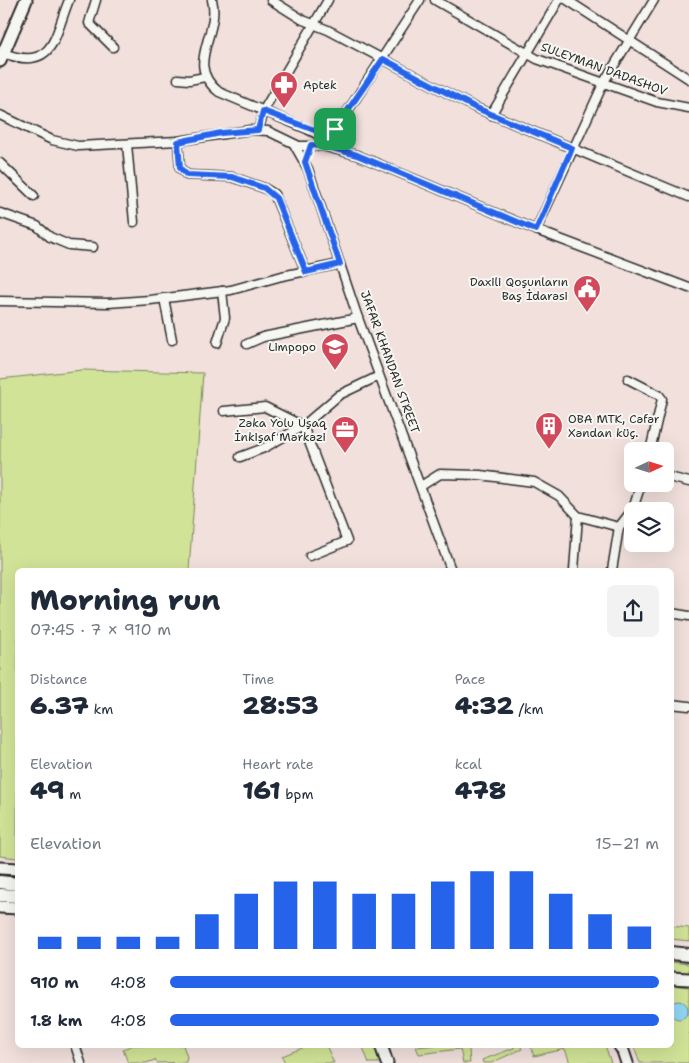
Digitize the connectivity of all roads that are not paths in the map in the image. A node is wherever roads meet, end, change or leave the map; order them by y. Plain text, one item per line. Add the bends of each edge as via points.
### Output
1 (26, 0) edge
2 (69, 0) edge
3 (96, 0) edge
4 (212, 0) edge
5 (271, 0) edge
6 (328, 0) edge
7 (420, 0) edge
8 (435, 0) edge
9 (559, 0) edge
10 (567, 0) edge
11 (654, 0) edge
12 (312, 23) junction
13 (629, 38) junction
14 (4, 40) edge
15 (113, 47) dead end
16 (528, 54) junction
17 (2, 57) edge
18 (383, 59) junction
19 (204, 77) junction
20 (689, 78) edge
21 (178, 79) dead end
22 (604, 82) junction
23 (689, 108) edge
24 (263, 111) junction
25 (0, 115) edge
26 (491, 115) junction
27 (307, 129) junction
28 (258, 130) junction
29 (178, 142) junction
30 (127, 144) junction
31 (294, 144) junction
32 (311, 145) junction
33 (572, 148) junction
34 (357, 155) junction
35 (305, 162) junction
36 (0, 163) edge
37 (34, 196) dead end
38 (689, 197) edge
39 (0, 213) edge
40 (134, 222) dead end
41 (536, 230) junction
42 (93, 246) dead end
43 (340, 264) junction
44 (306, 272) junction
45 (689, 288) edge
46 (222, 291) junction
47 (164, 298) junction
48 (0, 300) edge
49 (358, 318) junction
50 (172, 340) dead end
51 (217, 343) dead end
52 (247, 344) dead end
53 (380, 376) junction
54 (628, 379) dead end
55 (224, 411) dead end
56 (303, 426) junction
57 (652, 442) edge
58 (240, 457) dead end
59 (674, 478) edge
60 (689, 482) edge
61 (421, 486) junction
62 (638, 492) edge
63 (578, 516) junction
64 (619, 526) junction
65 (310, 556) dead end
66 (450, 568) edge
67 (574, 568) edge
68 (612, 568) edge
69 (674, 614) edge
70 (689, 616) edge
71 (674, 704) edge
72 (689, 706) edge
73 (0, 868) edge
74 (15, 869) edge
75 (0, 882) edge
76 (15, 884) edge
77 (0, 895) edge
78 (15, 896) edge
79 (0, 907) edge
80 (15, 908) edge
81 (674, 952) edge
82 (689, 955) edge
83 (674, 978) edge
84 (689, 979) edge
85 (76, 1048) edge
86 (382, 1048) edge
87 (622, 1048) edge
88 (81, 1063) edge
89 (387, 1063) edge
90 (627, 1063) edge

1 - 14 street
2 - 17 street via 49,51 42,57
3 - 15 street via 89,24
4 - 19 street via 212,17 203,60
5 - 12 street via 294,16
6 - 12 street
7 - 18 street
8 - 16 street, SULEYMAN DADASHOV
9 - 16 street
10 - 13 street
11 - 13 street
12 - 18 street
12 - 24 street
13 - 20 street
13 - 22 street
14 - 17 street
16 - 22 street, SULEYMAN DADASHOV
16 - 26 street
18 - 26 street
18 - 27 street via 335,129 321,132
19 - 21 street
19 - 24 street via 219,92
22 - 23 street, SULEYMAN DADASHOV via 663,104
22 - 33 street
24 - 27 street
24 - 28 street
25 - 30 street via 66,145
26 - 33 street
27 - 32 street via 313,136
27 - 34 street
28 - 29 street
28 - 31 street via 278,135
29 - 30 street
29 - 44 street via 180,168 187,175 232,177 274,194
30 - 40 street
31 - 32 street
31 - 35 street, JAFAR KHANDAN STREET
32 - 34 street
32 - 35 street
33 - 38 street
33 - 41 street
34 - 41 street
35 - 43 street, JAFAR KHANDAN STREET
36 - 37 street
39 - 42 street via 37,226 50,237 69,245
41 - 45 street
43 - 44 street
43 - 49 street, JAFAR KHANDAN STREET
44 - 46 street
46 - 47 street
46 - 51 street via 225,318
47 - 48 street via 108,303
47 - 50 street
49 - 52 street
49 - 53 street, JAFAR KHANDAN STREET
53 - 56 street via 339,396
53 - 61 street, JAFAR KHANDAN STREET
54 - 57 street via 662,399
55 - 56 street via 265,407
56 - 58 street via 264,448
56 - 65 street via 348,541
59 - 60 street
61 - 63 street via 440,474 534,482 559,496
61 - 66 street, JAFAR KHANDAN STREET
62 - 64 street via 633,509
63 - 64 street
63 - 67 street
64 - 68 street
69 - 70 street
71 - 72 street
73 - 74 street
75 - 76 main road
77 - 78 main road
79 - 80 street
81 - 82 main road
83 - 84 street
85 - 88 street
86 - 89 street
87 - 90 street

